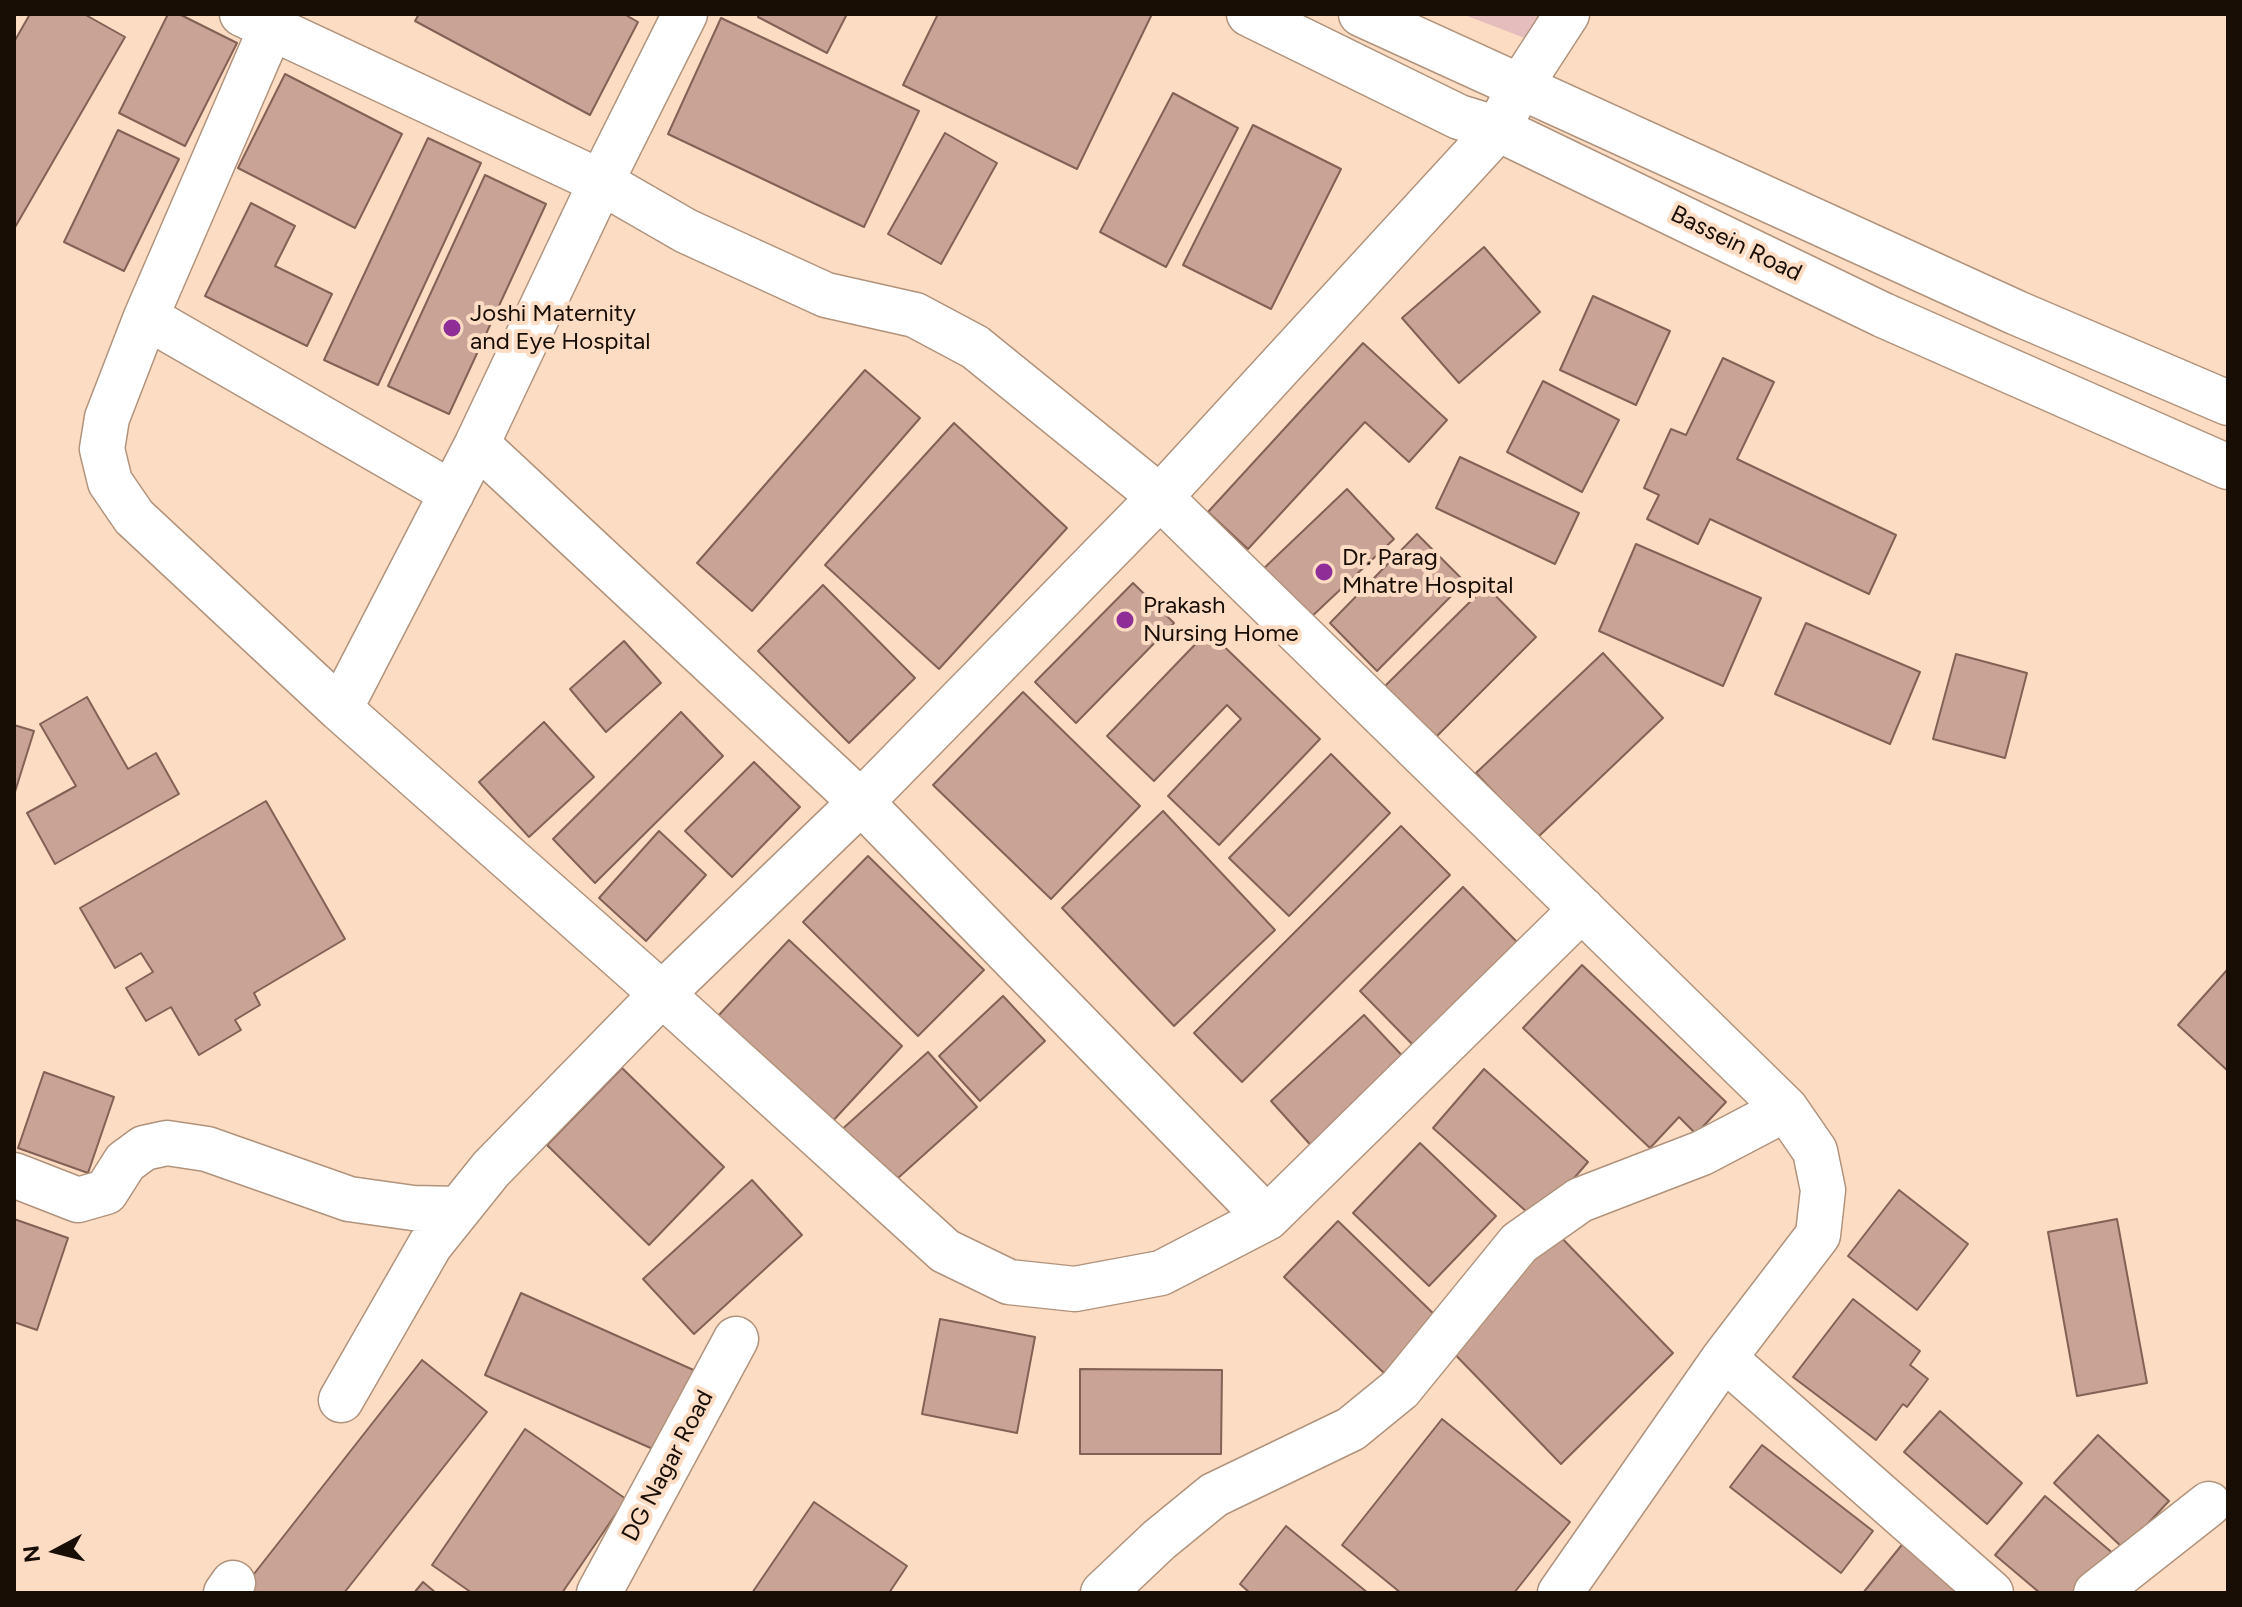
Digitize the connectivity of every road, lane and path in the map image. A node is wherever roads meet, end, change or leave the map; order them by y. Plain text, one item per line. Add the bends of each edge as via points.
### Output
1 (685, 14) edge
2 (1249, 14) edge
3 (1361, 14) edge
4 (1567, 14) edge
5 (257, 21) edge
6 (1519, 88) junction
7 (1498, 129) junction
8 (601, 182) junction
9 (146, 317) junction
10 (2228, 403) edge
11 (477, 444) junction
12 (2228, 467) edge
13 (452, 493) junction
14 (1160, 497) junction
15 (340, 709) junction
16 (861, 802) junction
17 (1582, 909) junction
18 (662, 994) junction
19 (1786, 1109) junction
20 (14, 1175) edge
21 (459, 1209) junction
22 (1267, 1218) junction
23 (736, 1339) dead end
24 (1724, 1358) junction
25 (341, 1400) dead end
26 (2209, 1504) dead end
27 (1574, 1588) edge
28 (599, 1593) edge
29 (1103, 1593) edge
30 (1991, 1593) edge
31 (2096, 1593) edge

1 - 8 street
2 - 7 street, Bassein Road via 1459,117
3 - 6 street
4 - 6 street
5 - 8 street
5 - 9 street
6 - 7 street
6 - 10 street
7 - 12 street, Bassein Road via 1883,315
7 - 14 street
8 - 11 street
8 - 14 street via 686,231 826,295 915,315 975,347
9 - 13 street
9 - 15 street via 107,418 102,449 110,482 134,517
11 - 13 street
11 - 16 street
13 - 15 street
14 - 16 street
14 - 17 street
15 - 18 street
16 - 18 street
16 - 22 street
17 - 19 street
17 - 22 street
18 - 21 street via 491,1169
18 - 22 street via 945,1251 1009,1282 1075,1289 1161,1273
19 - 24 street via 1815,1151 1823,1190 1818,1235
19 - 29 street via 1702,1153 1580,1200 1519,1243 1400,1389 1351,1429 1214,1495
20 - 21 street via 78,1200 106,1192 125,1162 144,1148 167,1143 207,1149 349,1199
21 - 25 street via 430,1245
23 - 28 street, DG Nagar Road
24 - 27 street
24 - 30 street
26 - 31 street

